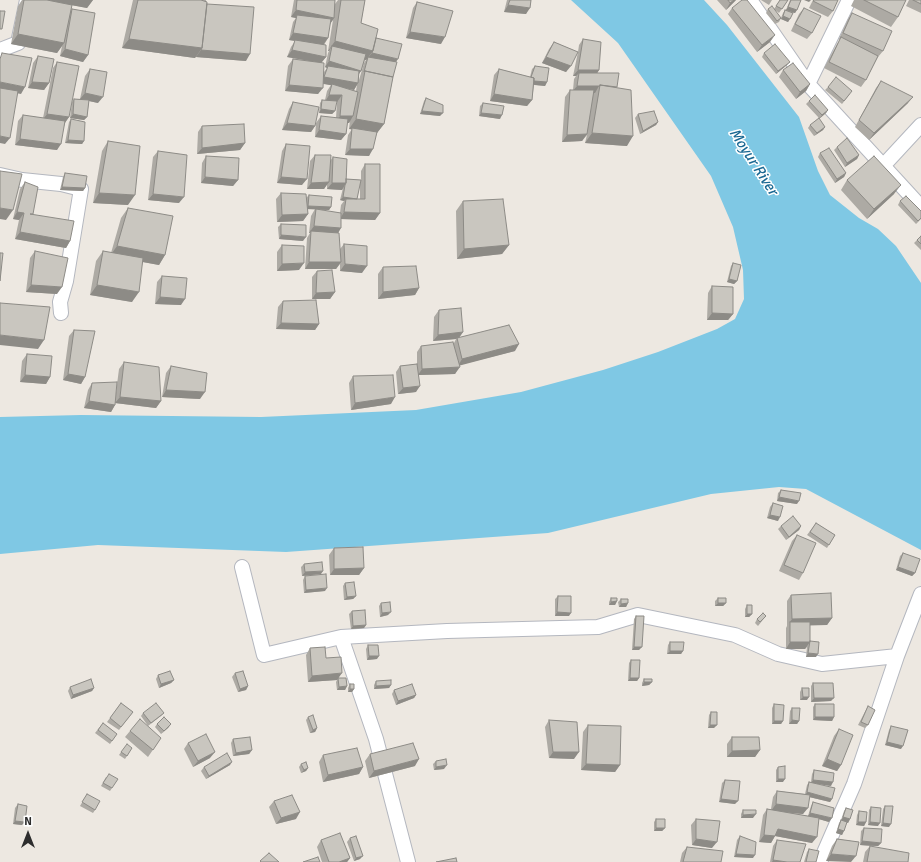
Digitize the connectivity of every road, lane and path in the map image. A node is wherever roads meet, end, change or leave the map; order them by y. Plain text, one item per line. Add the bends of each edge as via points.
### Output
1 (27, 0) edge
2 (750, 0) edge
3 (849, 0) edge
4 (0, 50) edge
5 (808, 84) junction
6 (921, 125) edge
7 (883, 166) junction
8 (0, 175) edge
9 (921, 207) edge
10 (61, 312) dead end
11 (242, 567) dead end
12 (921, 594) edge
13 (341, 637) junction
14 (897, 656) junction
15 (408, 862) edge
16 (820, 862) edge

1 - 4 street via 18,43
2 - 5 street
3 - 5 street
5 - 7 street
6 - 7 street
7 - 9 street
8 - 10 street via 61,184 81,190 66,281 60,302
11 - 13 street via 264,654
12 - 14 street
13 - 14 street via 598,627 638,615 735,635 778,654 822,664
13 - 15 street via 376,739
14 - 16 street via 854,784

